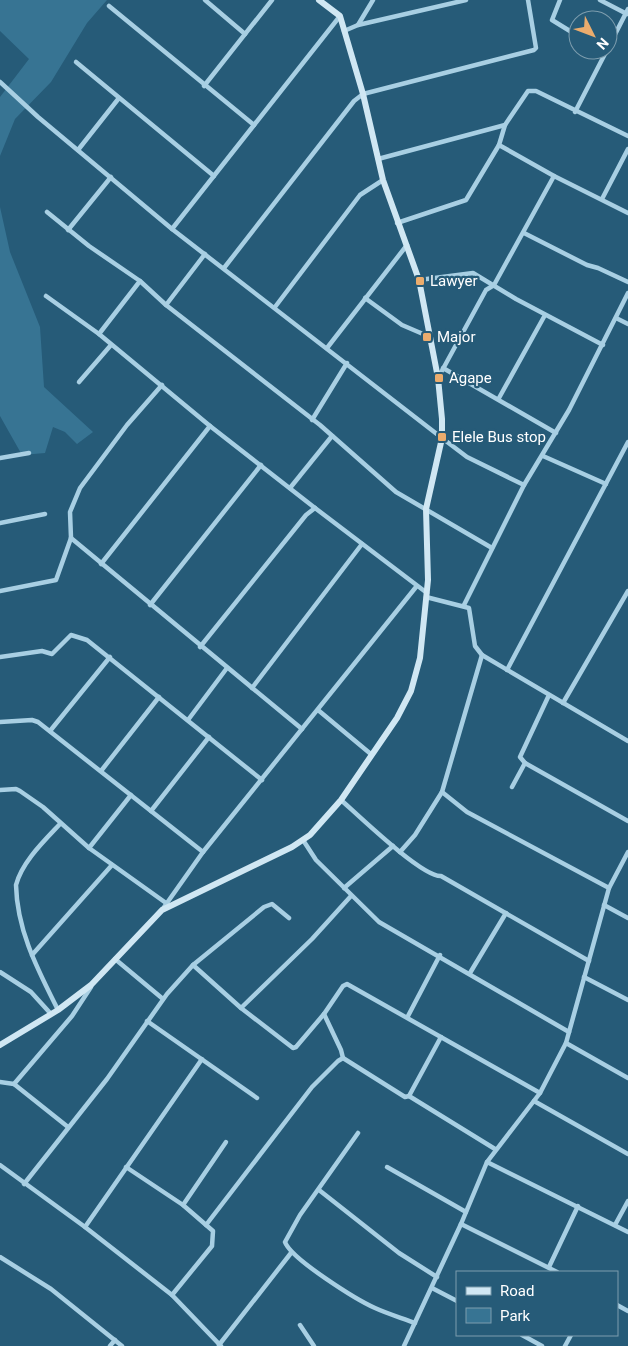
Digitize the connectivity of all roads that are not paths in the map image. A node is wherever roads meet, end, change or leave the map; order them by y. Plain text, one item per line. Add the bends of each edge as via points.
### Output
1 (205, 0) edge
2 (272, 0) edge
3 (319, 0) edge
4 (372, 0) edge
5 (466, 0) edge
6 (528, 0) edge
7 (560, 0) edge
8 (600, 0) edge
9 (109, 6) dead end
10 (627, 13) edge
11 (340, 16) junction
12 (358, 25) junction
13 (618, 29) edge
14 (568, 30) edge
15 (344, 31) junction
16 (245, 34) junction
17 (601, 60) edge
18 (76, 62) dead end
19 (0, 82) edge
20 (204, 86) junction
21 (363, 94) junction
22 (119, 98) junction
23 (575, 112) junction
24 (254, 125) junction
25 (505, 125) junction
26 (628, 136) edge
27 (499, 145) junction
28 (628, 149) edge
29 (78, 150) junction
30 (378, 158) junction
31 (214, 176) junction
32 (554, 176) junction
33 (111, 177) junction
34 (383, 180) junction
35 (602, 199) junction
36 (47, 212) dead end
37 (628, 213) edge
38 (397, 223) junction
39 (172, 229) junction
40 (68, 230) junction
41 (524, 233) junction
42 (407, 245) junction
43 (206, 254) junction
44 (224, 268) junction
45 (419, 280) junction
46 (140, 281) junction
47 (628, 282) edge
48 (494, 285) junction
49 (628, 293) edge
50 (46, 296) dead end
51 (365, 298) junction
52 (166, 305) junction
53 (275, 307) junction
54 (545, 315) junction
55 (616, 318) junction
56 (628, 324) edge
57 (99, 334) junction
58 (430, 337) junction
59 (111, 345) junction
60 (603, 345) junction
61 (327, 348) junction
62 (347, 363) junction
63 (443, 368) junction
64 (438, 378) junction
65 (79, 382) dead end
66 (162, 385) junction
67 (499, 398) junction
68 (312, 420) junction
69 (210, 426) junction
70 (556, 433) junction
71 (332, 436) junction
72 (442, 438) junction
73 (628, 442) edge
74 (29, 453) dead end
75 (543, 456) junction
76 (0, 458) edge
77 (261, 465) junction
78 (606, 484) junction
79 (524, 485) junction
80 (290, 488) junction
81 (308, 503) junction
82 (314, 508) junction
83 (426, 509) junction
84 (44, 514) dead end
85 (306, 515) junction
86 (0, 523) edge
87 (71, 538) junction
88 (362, 544) junction
89 (492, 548) junction
90 (101, 564) junction
91 (416, 587) junction
92 (0, 591) edge
93 (628, 591) edge
94 (427, 595) junction
95 (150, 605) junction
96 (464, 605) junction
97 (200, 647) junction
98 (482, 655) junction
99 (110, 657) junction
100 (0, 658) edge
101 (227, 668) junction
102 (507, 670) junction
103 (252, 688) junction
104 (549, 695) junction
105 (159, 697) junction
106 (563, 703) junction
107 (318, 710) junction
108 (188, 720) junction
109 (0, 722) edge
110 (302, 729) junction
111 (50, 732) junction
112 (209, 737) junction
113 (628, 740) edge
114 (372, 755) junction
115 (525, 763) junction
116 (101, 771) junction
117 (262, 780) junction
118 (512, 787) dead end
119 (0, 790) edge
120 (442, 792) junction
121 (131, 795) junction
122 (341, 800) junction
123 (151, 812) junction
124 (628, 821) edge
125 (60, 824) junction
126 (303, 840) junction
127 (393, 846) junction
128 (89, 848) junction
129 (203, 852) junction
130 (400, 852) junction
131 (628, 852) edge
132 (112, 865) junction
133 (344, 888) junction
134 (609, 888) junction
135 (351, 896) junction
136 (166, 903) junction
137 (604, 905) junction
138 (162, 910) junction
139 (506, 913) junction
140 (289, 918) dead end
141 (628, 918) edge
142 (32, 955) junction
143 (440, 955) junction
144 (115, 959) junction
145 (589, 961) junction
146 (193, 965) junction
147 (0, 972) edge
148 (470, 973) junction
149 (584, 977) junction
150 (91, 985) junction
151 (163, 999) junction
152 (628, 1000) edge
153 (241, 1008) junction
154 (58, 1010) junction
155 (51, 1014) junction
156 (324, 1014) junction
157 (408, 1016) junction
158 (148, 1021) junction
159 (570, 1032) junction
160 (441, 1037) junction
161 (566, 1043) junction
162 (0, 1044) edge
163 (342, 1058) junction
164 (202, 1059) junction
165 (628, 1078) edge
166 (0, 1082) edge
167 (14, 1084) junction
168 (540, 1093) junction
169 (409, 1096) junction
170 (257, 1098) dead end
171 (534, 1101) junction
172 (68, 1127) junction
173 (358, 1133) dead end
174 (226, 1142) dead end
175 (495, 1149) junction
176 (628, 1154) edge
177 (487, 1162) junction
178 (0, 1165) edge
179 (126, 1167) junction
180 (386, 1167) dead end
181 (24, 1184) junction
182 (319, 1190) junction
183 (628, 1201) edge
184 (183, 1205) junction
185 (578, 1206) junction
186 (466, 1212) junction
187 (461, 1224) junction
188 (206, 1225) junction
189 (615, 1225) junction
190 (85, 1227) junction
191 (628, 1232) edge
192 (292, 1253) junction
193 (0, 1257) edge
194 (549, 1267) junction
195 (555, 1271) edge
196 (437, 1277) junction
197 (432, 1288) junction
198 (172, 1295) junction
199 (456, 1300) edge
200 (415, 1323) junction
201 (300, 1325) dead end
202 (524, 1336) edge
203 (115, 1340) junction
204 (220, 1345) edge
205 (110, 1346) edge
206 (122, 1346) edge
207 (314, 1346) edge
208 (404, 1346) edge
209 (542, 1346) edge

1 - 16 street
2 - 16 street
3 - 11 street
4 - 12 street
5 - 12 street
6 - 21 street via 534,50
7 - 14 street via 552,20
8 - 10 street
9 - 20 street
10 - 13 street
11 - 15 street
11 - 24 street
12 - 15 street
15 - 21 street
16 - 20 street
17 - 23 street
18 - 22 street
19 - 29 street
20 - 24 street
21 - 30 street
21 - 44 street via 354,101
22 - 29 street
22 - 31 street
23 - 25 street via 536,91 528,91
23 - 26 street
24 - 31 street
25 - 27 street
25 - 30 street
27 - 32 street
27 - 38 street via 466,200
28 - 35 street
29 - 33 street
30 - 34 street
31 - 39 street
32 - 35 street
32 - 41 street
33 - 39 street
33 - 40 street
34 - 38 street
34 - 53 street via 360,195
35 - 37 street
36 - 40 street
38 - 42 street
39 - 43 street
40 - 46 street
41 - 47 street
41 - 48 street
42 - 45 street
42 - 51 street
43 - 44 street
43 - 52 street
44 - 53 street
45 - 48 street via 468,272
45 - 58 street
46 - 52 street
46 - 57 street
48 - 54 street
48 - 63 street via 486,290
49 - 55 street
50 - 57 street
51 - 58 street via 402,325
51 - 61 street
52 - 68 street
53 - 61 street
54 - 60 street
54 - 67 street
55 - 56 street
55 - 60 street
57 - 59 street
58 - 64 street
59 - 65 street
59 - 66 street
60 - 70 street
61 - 62 street
62 - 68 street
62 - 72 street
63 - 64 street
63 - 67 street
64 - 72 street
66 - 69 street
66 - 87 street via 80,488 70,512
67 - 70 street
68 - 71 street
69 - 77 street
69 - 90 street
70 - 75 street
71 - 80 street
71 - 83 street via 396,492
72 - 79 street via 467,457
72 - 83 street
73 - 78 street
74 - 76 street
75 - 78 street
75 - 79 street
77 - 80 street
77 - 95 street
78 - 102 street
79 - 89 street
80 - 81 street
81 - 82 street
81 - 85 street
82 - 85 street
82 - 88 street
83 - 89 street
83 - 94 street
84 - 86 street
85 - 97 street
87 - 90 street
87 - 92 street via 56,580
88 - 91 street
88 - 103 street
89 - 96 street
90 - 95 street
91 - 94 street
91 - 107 street
93 - 106 street
94 - 96 street
94 - 114 street via 420,658 411,690
95 - 97 street
96 - 98 street via 470,612 475,646
97 - 101 street
98 - 102 street
98 - 120 street
99 - 100 street via 87,640 74,635 52,654 42,651
99 - 105 street
99 - 111 street
101 - 103 street
101 - 108 street
102 - 104 street
103 - 110 street
104 - 106 street
104 - 115 street via 520,755
105 - 108 street
105 - 116 street
106 - 113 street
107 - 110 street
107 - 114 street
108 - 112 street
109 - 111 street via 32,720
110 - 117 street
111 - 116 street
112 - 117 street
112 - 123 street
114 - 122 street
115 - 118 street
115 - 124 street
116 - 121 street
117 - 129 street
119 - 125 street via 20,791
120 - 130 street via 415,835
120 - 134 street via 467,812
121 - 123 street
121 - 128 street
122 - 126 street
122 - 127 street
123 - 129 street
125 - 128 street
125 - 142 street via 40,845 16,885 23,930
126 - 133 street via 316,860
126 - 138 street
127 - 130 street
127 - 133 street
128 - 132 street
129 - 136 street
130 - 139 street via 432,876 440,876
131 - 134 street
132 - 136 street
132 - 142 street
133 - 135 street
134 - 137 street
135 - 143 street via 379,922
135 - 153 street
136 - 138 street
137 - 141 street
137 - 145 street
138 - 144 street
139 - 145 street
139 - 148 street
140 - 146 street via 272,904 264,907
142 - 154 street
143 - 148 street
143 - 157 street
144 - 150 street
144 - 151 street
145 - 149 street
146 - 151 street
146 - 153 street
147 - 155 street via 30,992
148 - 159 street
149 - 152 street
149 - 159 street
150 - 154 street
150 - 167 street via 72,1016
151 - 158 street
153 - 156 street via 293,1048
154 - 155 street
155 - 162 street
156 - 157 street via 347,984
156 - 163 street
157 - 160 street
158 - 164 street
158 - 172 street
159 - 161 street
160 - 168 street
160 - 169 street
161 - 165 street
161 - 168 street
163 - 169 street via 405,1097
163 - 188 street via 312,1087
164 - 170 street
164 - 179 street
166 - 167 street
167 - 172 street
168 - 171 street
169 - 175 street
171 - 175 street
171 - 176 street
172 - 181 street
173 - 182 street
174 - 184 street
175 - 177 street
177 - 185 street
177 - 186 street
178 - 181 street
179 - 184 street
179 - 190 street
180 - 186 street
181 - 190 street
182 - 192 street via 286,1238
182 - 196 street via 400,1253
183 - 189 street
184 - 188 street
185 - 189 street
185 - 194 street
186 - 187 street
187 - 194 street
187 - 196 street
188 - 198 street via 213,1231 212,1246
189 - 191 street
190 - 198 street
192 - 200 street via 373,1308
192 - 204 street
193 - 203 street via 51,1289
194 - 195 street
196 - 197 street
197 - 199 street
197 - 200 street
198 - 204 street
200 - 208 street
201 - 207 street
202 - 209 street
203 - 205 street
203 - 206 street

